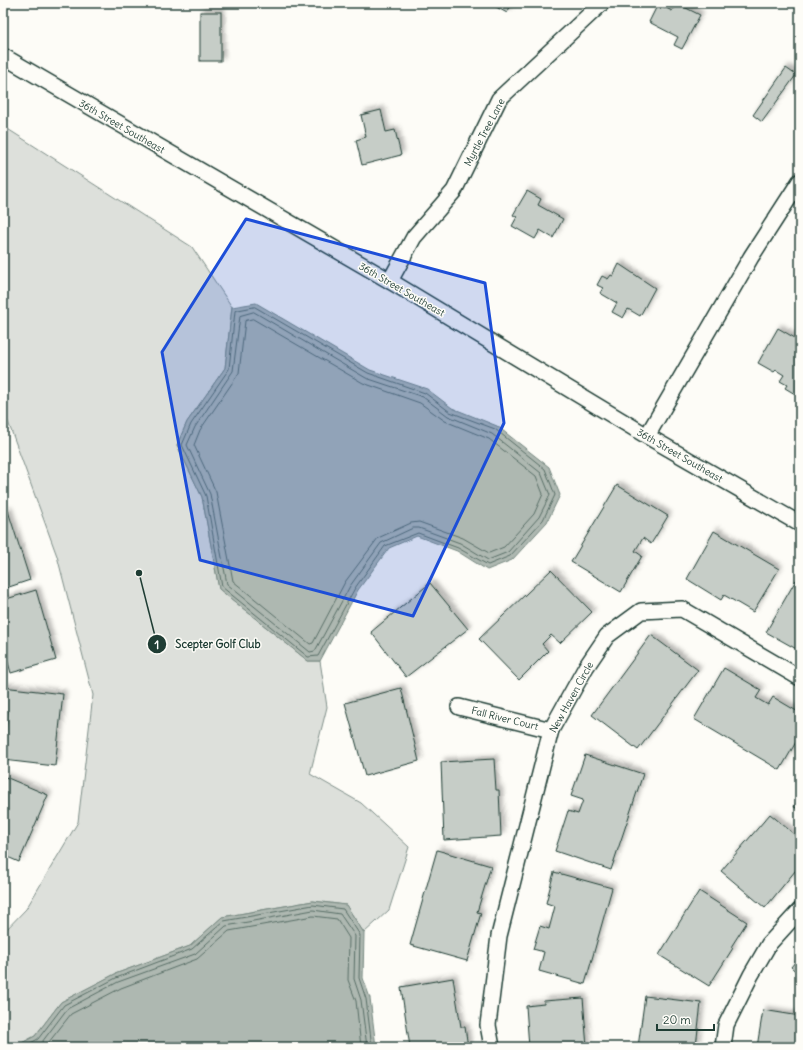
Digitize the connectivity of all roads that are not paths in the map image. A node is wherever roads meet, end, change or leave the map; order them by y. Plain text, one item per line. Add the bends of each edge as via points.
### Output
1 (602, 3) edge
2 (3, 56) edge
3 (800, 181) edge
4 (390, 281) junction
5 (648, 436) junction
6 (800, 524) edge
7 (800, 678) edge
8 (459, 707) dead end
9 (551, 730) junction
10 (800, 910) edge
11 (492, 1047) edge
12 (723, 1047) edge

1 - 4 street, Myrtle Tree Lane via 499,99 454,191 414,238
2 - 4 street, 36th Street Southeast
3 - 5 street via 751,257
4 - 5 street, 36th Street Southeast
5 - 6 street, 36th Street Southeast
7 - 9 street, New Haven Circle via 682,609 641,611 607,636 586,667
8 - 9 street, Fall River Court
9 - 11 street, New Haven Circle via 499,936 488,1025
10 - 12 street via 769,944 751,975 726,1025

